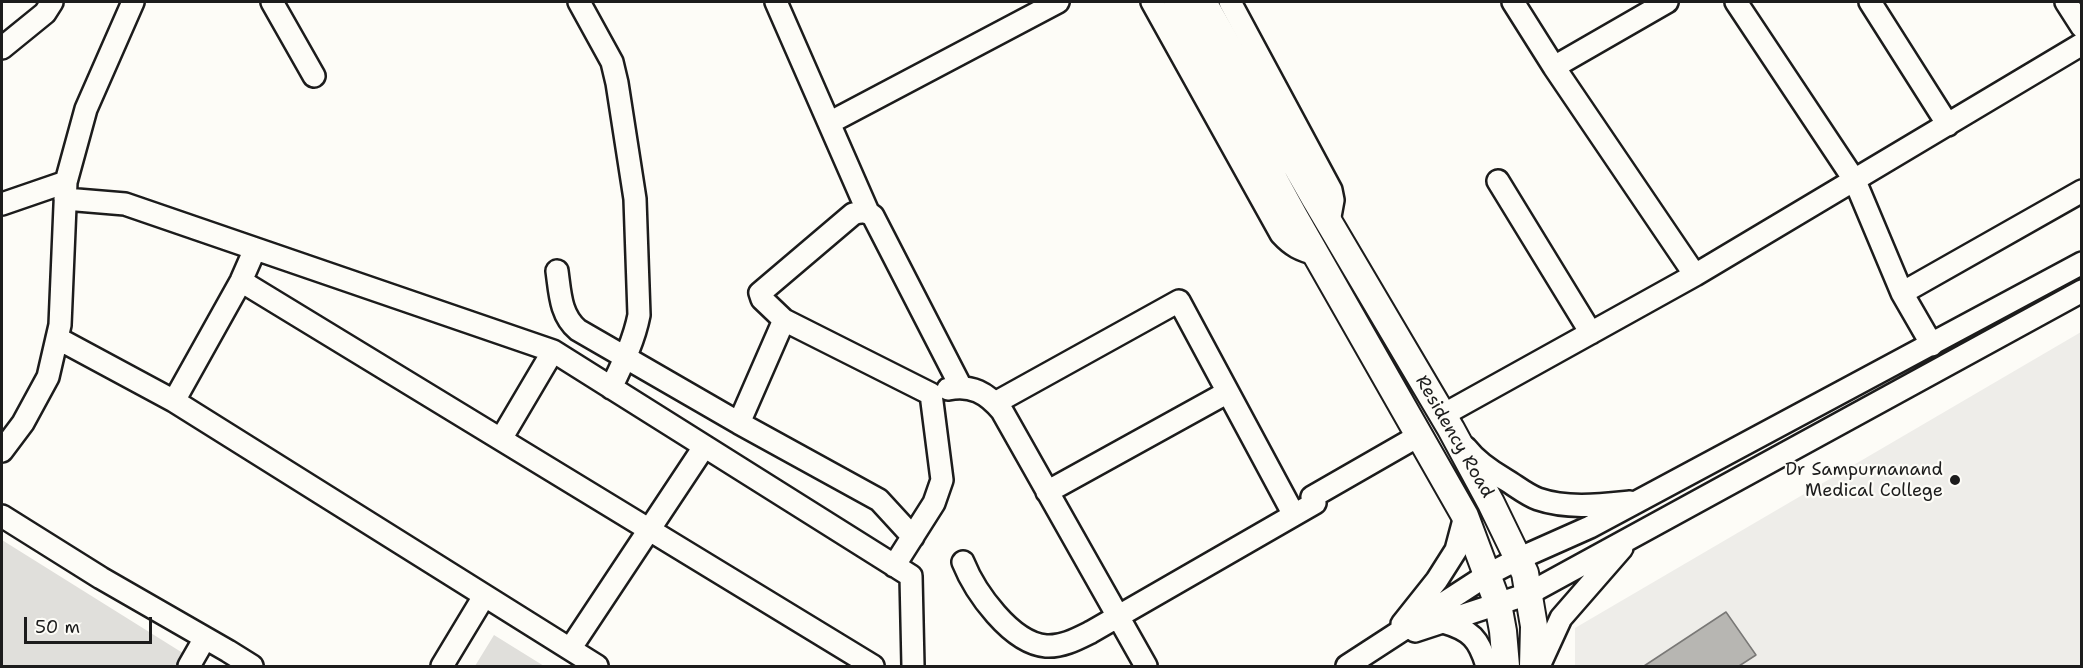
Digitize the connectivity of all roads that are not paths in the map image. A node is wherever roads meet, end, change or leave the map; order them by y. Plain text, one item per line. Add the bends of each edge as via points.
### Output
1 (52, 2) edge
2 (133, 2) edge
3 (272, 2) edge
4 (579, 2) edge
5 (776, 2) edge
6 (1058, 2) edge
7 (1152, 2) edge
8 (1177, 2) edge
9 (1203, 2) edge
10 (1230, 2) edge
11 (1513, 2) edge
12 (1667, 2) edge
13 (1736, 2) edge
14 (1870, 2) edge
15 (2066, 2) edge
16 (2082, 27) edge
17 (2082, 44) edge
18 (2, 48) edge
19 (1554, 67) junction
20 (314, 76) dead end
21 (829, 123) junction
22 (1948, 125) junction
23 (1498, 181) dead end
24 (1855, 181) junction
25 (66, 190) junction
26 (2082, 190) edge
27 (3, 199) edge
28 (868, 212) junction
29 (1329, 222) junction
30 (255, 249) junction
31 (1316, 254) junction
32 (2082, 263) edge
33 (557, 271) dead end
34 (1695, 275) junction
35 (241, 281) junction
36 (2082, 291) edge
37 (1902, 293) junction
38 (784, 320) junction
39 (1591, 333) junction
40 (57, 338) junction
41 (1932, 345) junction
42 (553, 351) junction
43 (626, 356) junction
44 (961, 387) junction
45 (611, 388) junction
46 (1228, 392) junction
47 (931, 394) junction
48 (174, 401) junction
49 (995, 403) junction
50 (1447, 422) junction
51 (739, 423) junction
52 (1420, 435) junction
53 (501, 439) junction
54 (4, 442) edge
55 (704, 447) junction
56 (1047, 492) junction
57 (1640, 501) junction
58 (1294, 515) junction
59 (2, 516) edge
60 (1465, 516) junction
61 (650, 531) junction
62 (1635, 535) junction
63 (913, 537) junction
64 (1518, 559) junction
65 (963, 562) dead end
66 (894, 566) junction
67 (1487, 575) junction
68 (1528, 594) junction
69 (480, 603) dead end
70 (1498, 604) junction
71 (1118, 616) junction
72 (1443, 622) junction
73 (205, 638) junction
74 (1390, 639) junction
75 (570, 649) junction
76 (189, 666) edge
77 (252, 666) edge
78 (442, 666) edge
79 (597, 666) edge
80 (873, 666) edge
81 (914, 666) edge
82 (1146, 666) edge
83 (1347, 666) edge
84 (1488, 666) edge
85 (1506, 666) edge
86 (1533, 666) edge
87 (1539, 666) edge

1 - 18 street via 45,13
2 - 25 street via 86,110
3 - 20 street
4 - 43 street via 612,62 635,199 639,315
5 - 21 street
6 - 21 street
7 - 31 street via 1281,234 1291,245
8 - 31 main road, Residency Road
9 - 29 main road, Residency Road
10 - 29 street via 1331,190
11 - 19 street
12 - 19 street
13 - 24 street
14 - 22 street
15 - 16 street
17 - 22 street
19 - 34 street
21 - 28 street
22 - 24 street
23 - 39 street
24 - 34 street
24 - 37 street
25 - 27 street
25 - 30 street via 125,204
25 - 40 street
26 - 37 street
28 - 38 street via 853,214 760,293
28 - 44 street
29 - 50 main road, Residency Road
30 - 35 street
30 - 42 street
31 - 52 main road, Residency Road
32 - 41 street
33 - 43 street via 562,306 570,323
34 - 39 street
35 - 48 street
35 - 53 street
36 - 62 street
37 - 41 street
38 - 47 street
38 - 51 street
39 - 50 street
40 - 48 street
40 - 54 street via 48,377 23,423
41 - 57 street
42 - 45 street
42 - 53 street
43 - 45 street
43 - 51 street
44 - 47 street
44 - 49 street via 990,396
45 - 55 street
46 - 49 street via 1179,301
46 - 56 street
46 - 58 street
47 - 63 street via 942,480 934,503
48 - 75 street
49 - 56 street
50 - 57 street via 1471,455 1537,498 1593,506
50 - 64 main road, Residency Road
51 - 63 street via 879,500
52 - 58 street via 1312,497 1315,503
52 - 60 main road, Residency Road
53 - 61 street
55 - 61 street
55 - 66 street
56 - 71 street
57 - 64 street
58 - 71 street
59 - 73 street
60 - 67 main road, Residency Road
60 - 74 street via 1456,550
61 - 75 street
61 - 80 street
62 - 68 street
62 - 87 street via 1561,618
63 - 66 street
64 - 67 street
64 - 68 main road, Residency Road
65 - 71 street via 986,603 1033,642 1049,646 1067,643
66 - 81 street via 911,576
67 - 70 main road, Residency Road
67 - 74 street
68 - 70 street
68 - 86 main road, Residency Road via 1534,626
69 - 78 street
70 - 72 street
70 - 85 main road, Residency Road
71 - 82 street
72 - 74 street
72 - 84 street via 1472,634
73 - 76 street
73 - 77 street
74 - 83 street
75 - 79 street

